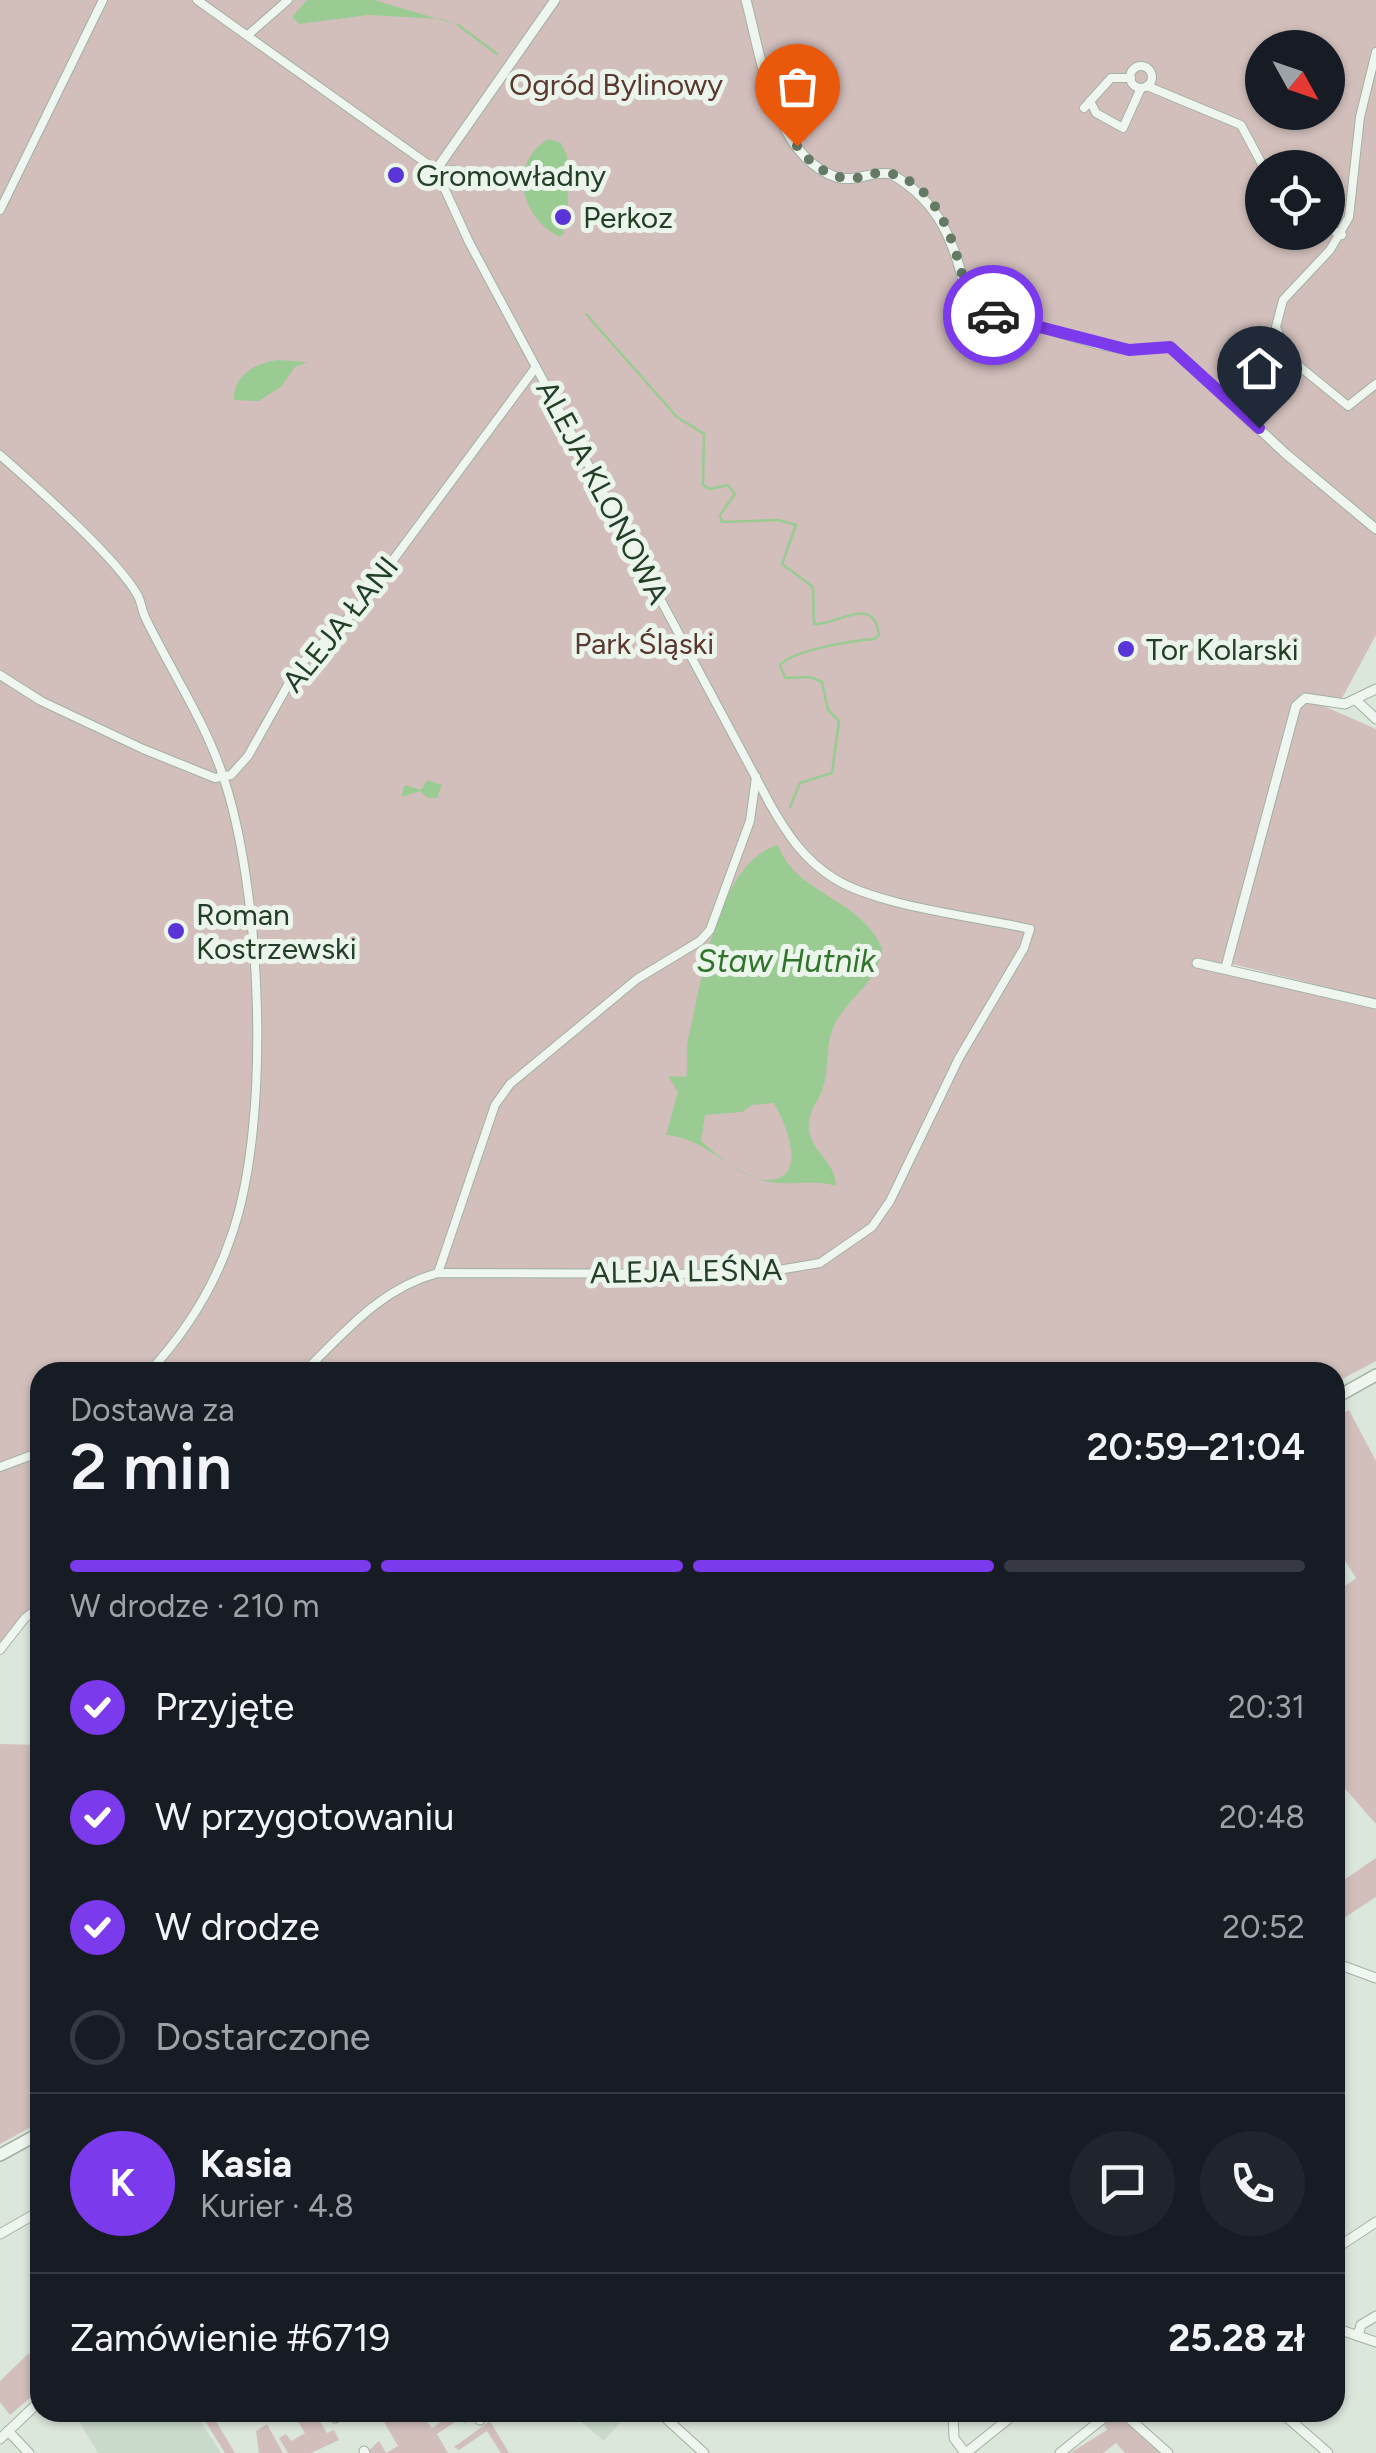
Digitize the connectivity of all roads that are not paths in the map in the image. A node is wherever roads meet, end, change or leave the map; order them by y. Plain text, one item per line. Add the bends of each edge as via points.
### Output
1 (103, 0) edge
2 (196, 0) edge
3 (288, 0) edge
4 (556, 0) edge
5 (746, 0) edge
6 (248, 35) junction
7 (1376, 52) edge
8 (1131, 78) junction
9 (1144, 87) junction
10 (1254, 150) edge
11 (436, 170) junction
12 (453, 170) dead end
13 (438, 183) junction
14 (0, 210) edge
15 (1345, 226) edge
16 (1329, 250) edge
17 (536, 367) junction
18 (1376, 384) edge
19 (0, 455) edge
20 (1376, 529) edge
21 (0, 676) edge
22 (1376, 690) edge
23 (1357, 701) junction
24 (1376, 719) edge
25 (756, 777) junction
26 (224, 779) junction
27 (1030, 929) joint
28 (1197, 963) dead end
29 (1226, 967) junction
30 (1376, 1004) edge
31 (438, 1273) junction
32 (157, 1362) edge
33 (314, 1362) edge
34 (1376, 1375) edge
35 (1345, 1392) edge
36 (30, 1456) edge
37 (0, 1467) edge
38 (30, 1615) edge
39 (0, 1650) edge
40 (1345, 1967) edge
41 (1376, 1978) edge
42 (30, 2138) edge
43 (0, 2155) edge
44 (30, 2216) edge
45 (1376, 2222) edge
46 (0, 2234) edge
47 (1345, 2242) edge
48 (1376, 2316) edge
49 (1345, 2331) edge
50 (1358, 2336) junction
51 (1376, 2342) edge
52 (30, 2410) edge
53 (670, 2422) edge
54 (953, 2422) edge
55 (1005, 2422) edge
56 (1099, 2422) edge
57 (1133, 2422) edge
58 (1292, 2422) edge
59 (8, 2431) junction
60 (0, 2440) edge
61 (29, 2453) edge
62 (704, 2453) edge
63 (966, 2453) edge
64 (1060, 2453) edge
65 (1168, 2453) edge
66 (1328, 2453) edge

1 - 14 street
2 - 6 street
3 - 6 street
4 - 11 street
5 - 20 street via 780,114 806,158 846,178 891,174 928,200 947,228 970,306 1097,344 1170,347
6 - 11 street
7 - 15 street
8 - 9 street
8 - 9 street via 1136,68 1146,68 1152,75
8 - 9 street via 1111,78 1087,104 1122,128
9 - 10 street via 1241,125
11 - 13 street, ALEJA KLONOWA
12 - 13 street
13 - 17 street, ALEJA KLONOWA
16 - 18 street via 1284,300 1276,335 1288,357 1348,406
17 - 25 street, ALEJA KLONOWA
17 - 26 street, ALEJA ŁANI via 356,610 298,667 248,756
19 - 26 street via 138,596
21 - 26 street via 52,707
22 - 23 street
23 - 24 street
23 - 29 street via 1304,698 1296,706
25 - 27 street, ALEJA KLONOWA via 792,841 835,880
25 - 31 street via 750,821 711,922 695,943 637,979 510,1084 494,1105
26 - 32 street via 251,922 254,1118 226,1251 192,1316
27 - 31 street, ALEJA LEŚNA via 890,1201 845,1249 820,1263 755,1274
28 - 29 street
29 - 30 street
31 - 33 street, ALEJA LEŚNA via 411,1280 376,1302
34 - 35 street
36 - 37 street
38 - 39 street
40 - 41 street
42 - 43 street
44 - 46 street
45 - 47 street
48 - 50 street
49 - 50 street
50 - 51 street
52 - 59 street
53 - 62 street
54 - 63 street via 954,2438
55 - 63 street
56 - 64 street
57 - 65 street
58 - 66 street
59 - 60 street
59 - 61 street

